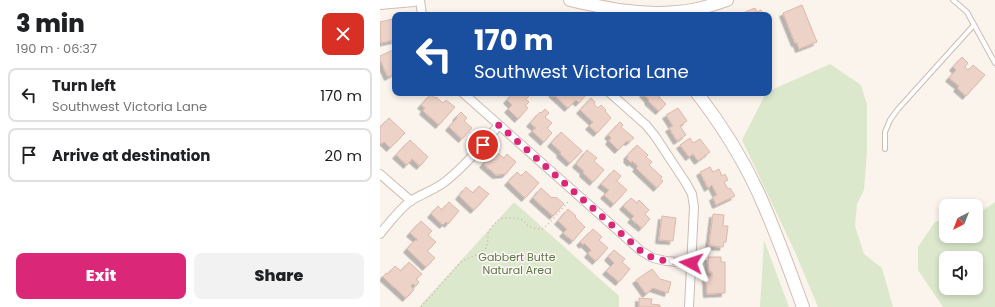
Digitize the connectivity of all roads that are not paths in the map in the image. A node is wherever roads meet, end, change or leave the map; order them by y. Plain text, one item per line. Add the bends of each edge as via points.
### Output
1 (414, 0) edge
2 (420, 0) edge
3 (570, 0) edge
4 (727, 0) edge
5 (953, 0) edge
6 (380, 3) edge
7 (637, 9) edge
8 (422, 12) edge
9 (656, 12) edge
10 (676, 12) edge
11 (974, 25) junction
12 (995, 63) edge
13 (466, 96) edge
14 (613, 96) edge
15 (700, 96) edge
16 (499, 125) junction
17 (885, 149) dead end
18 (380, 174) edge
19 (411, 201) junction
20 (380, 234) edge
21 (691, 263) junction
22 (689, 307) edge
23 (803, 307) edge

1 - 6 main road
2 - 8 street
3 - 7 main road via 621,10
4 - 10 main road
5 - 11 lane via 967,12
7 - 9 main road
11 - 12 lane
11 - 17 lane via 890,120 885,132
13 - 16 street
14 - 21 street via 646,125 692,194 694,207
15 - 23 main road via 749,173 765,207
16 - 19 street via 456,173
16 - 21 street via 641,251 653,258
18 - 19 street
19 - 20 street
21 - 22 street

